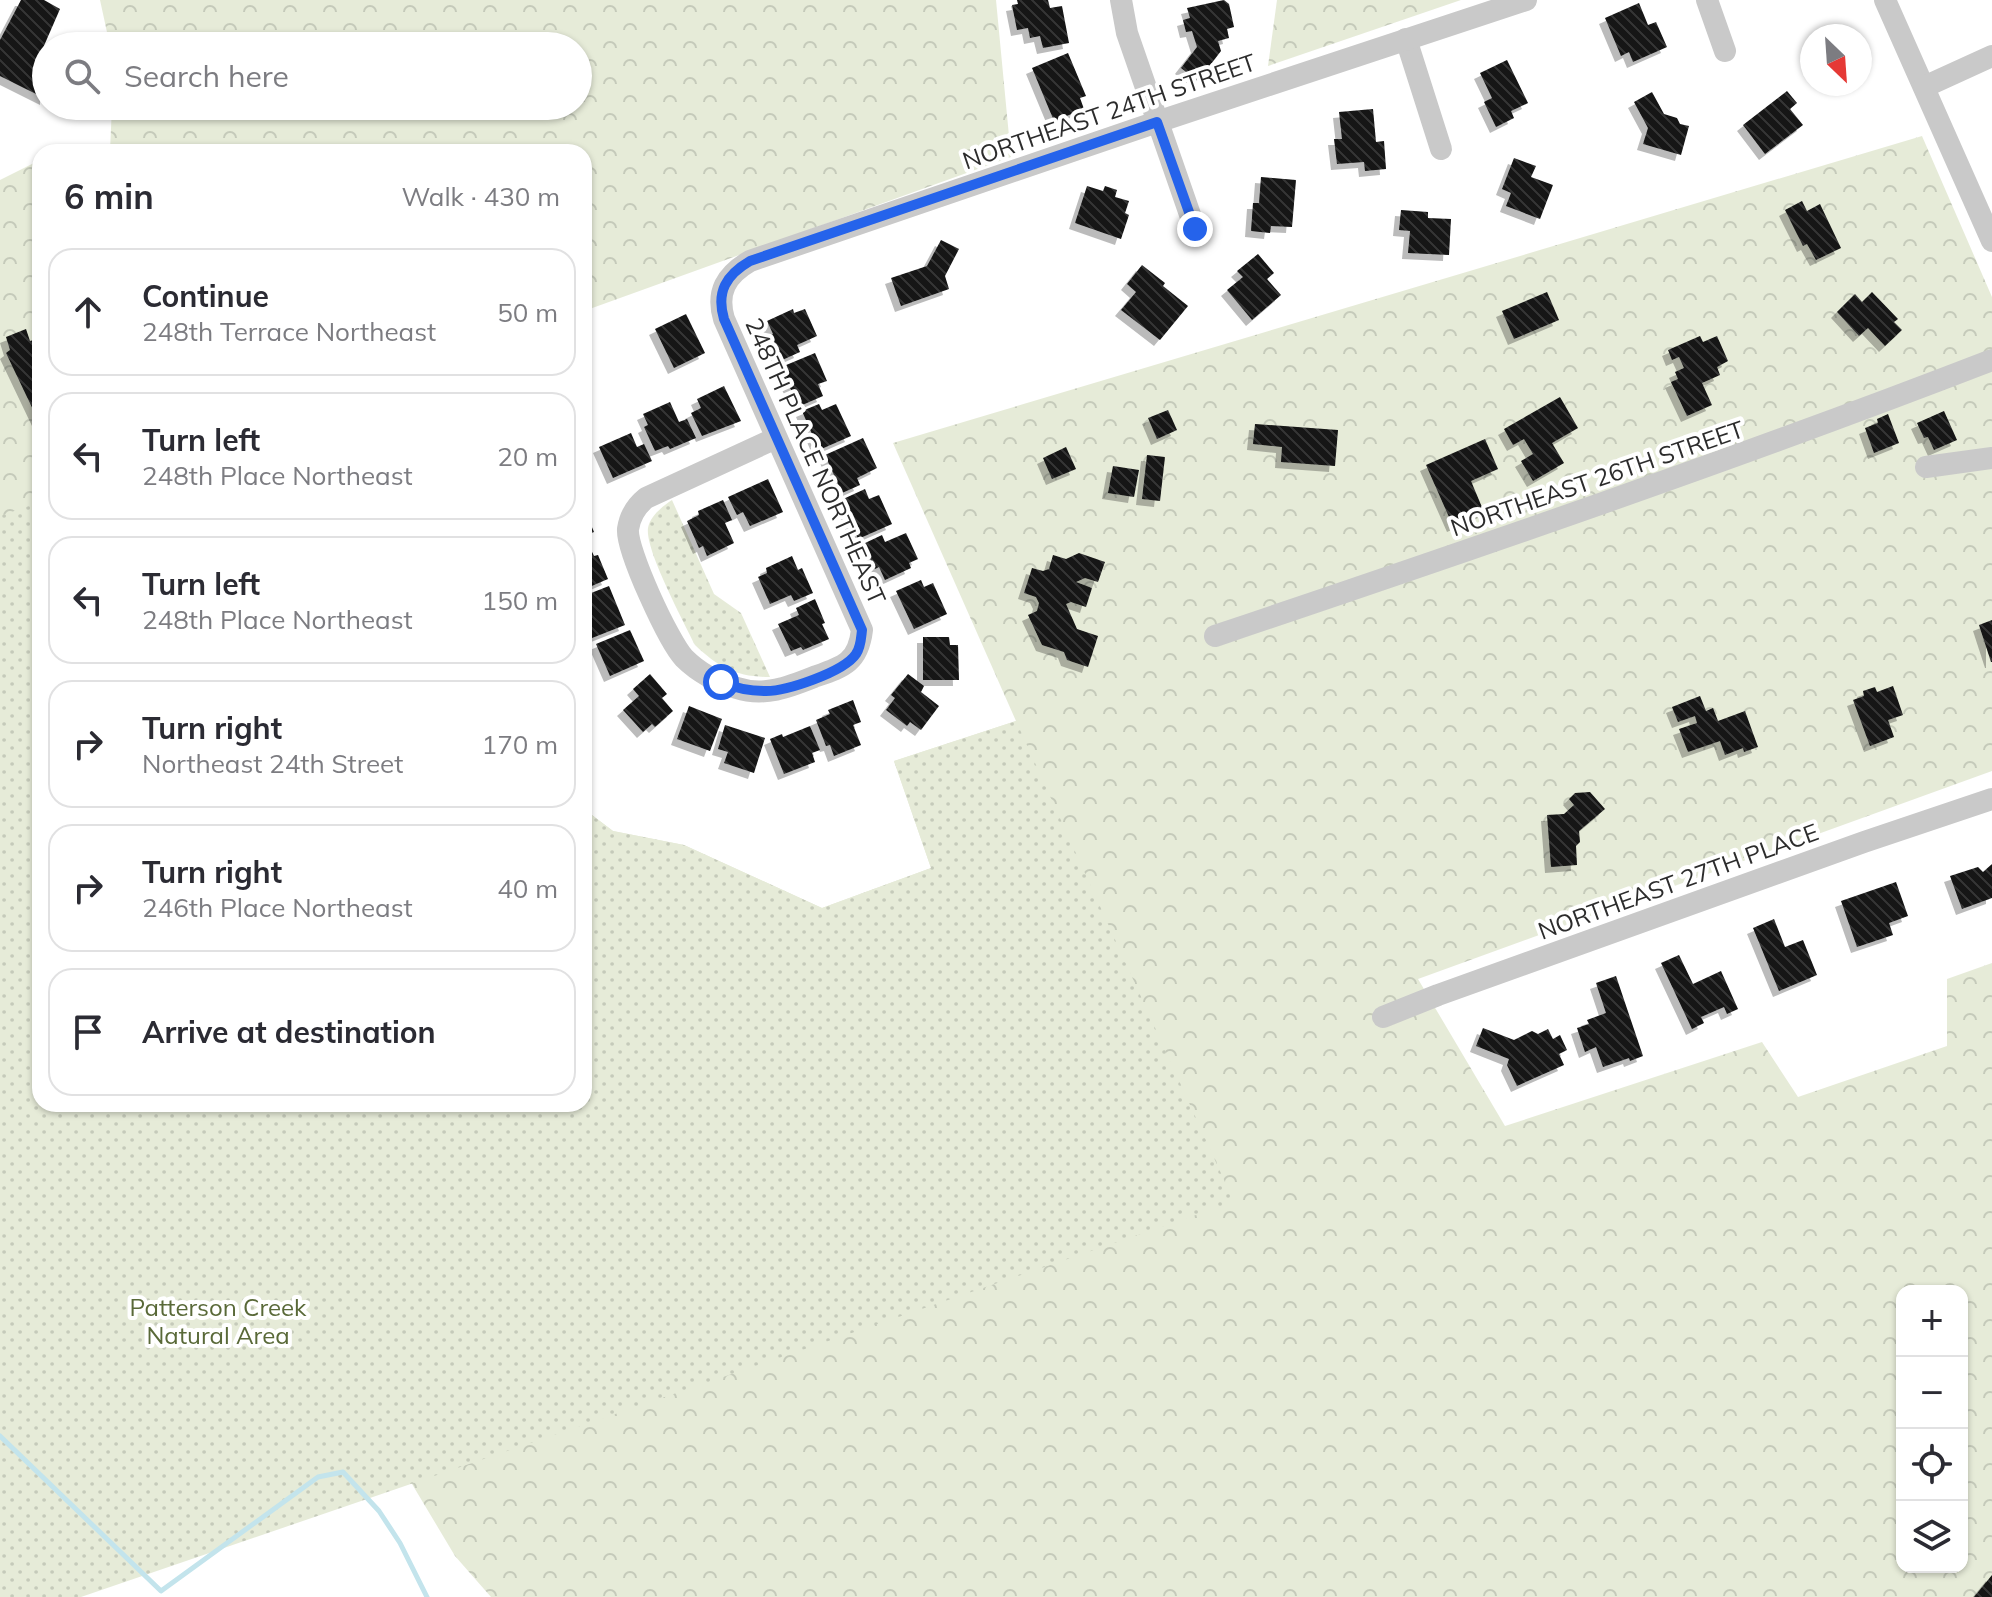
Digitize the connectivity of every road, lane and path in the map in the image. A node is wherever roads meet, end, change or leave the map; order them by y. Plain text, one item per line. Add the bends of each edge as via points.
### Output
1 (1121, 0) edge
2 (1526, 0) edge
3 (1707, 0) edge
4 (1885, 0) edge
5 (1406, 39) junction
6 (1725, 51) dead end
7 (1992, 56) edge
8 (1924, 87) junction
9 (1157, 122) junction
10 (1441, 149) dead end
11 (1195, 229) dead end
12 (1992, 241) edge
13 (722, 290) joint
14 (1992, 360) edge
15 (776, 438) junction
16 (1992, 458) edge
17 (1926, 467) dead end
18 (1215, 636) dead end
19 (1992, 799) edge
20 (1383, 1017) dead end

1 - 9 street
2 - 5 street, NORTHEAST 24TH STREET
3 - 6 street
4 - 8 street
5 - 9 street, NORTHEAST 24TH STREET
5 - 10 street
7 - 8 street
8 - 12 street
9 - 11 street
9 - 13 street, NORTHEAST 24TH STREET via 750,261 727,279
13 - 15 street, 248TH PLACE NORTHEAST via 724,319
14 - 18 street, NORTHEAST 26TH STREET via 1586,511
15 - 15 street, 248TH PLACE NORTHEAST via 862,630 857,653 838,669 767,692 740,690 704,674 676,648 633,555 628,529 646,498
16 - 17 street
19 - 20 street, NORTHEAST 27TH PLACE

